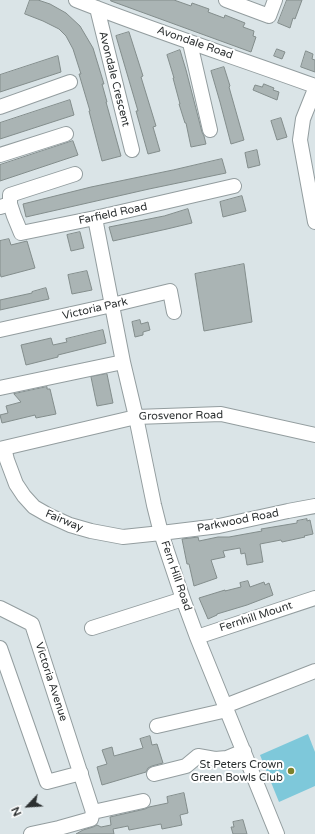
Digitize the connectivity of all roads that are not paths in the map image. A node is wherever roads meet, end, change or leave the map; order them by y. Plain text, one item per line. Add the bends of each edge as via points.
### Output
1 (76, 0) edge
2 (226, 0) edge
3 (275, 0) edge
4 (97, 8) junction
5 (190, 43) junction
6 (70, 82) dead end
7 (315, 88) edge
8 (0, 107) edge
9 (210, 130) dead end
10 (66, 134) dead end
11 (132, 150) dead end
12 (0, 155) edge
13 (76, 174) dead end
14 (234, 186) dead end
15 (5, 206) edge
16 (95, 218) junction
17 (315, 222) edge
18 (112, 306) junction
19 (174, 312) dead end
20 (0, 330) edge
21 (122, 362) junction
22 (0, 388) edge
23 (136, 417) junction
24 (315, 435) edge
25 (2, 448) edge
26 (315, 506) edge
27 (161, 533) junction
28 (315, 598) edge
29 (183, 599) junction
30 (0, 608) edge
31 (92, 628) dead end
32 (197, 637) junction
33 (0, 648) edge
34 (315, 671) edge
35 (226, 708) junction
36 (157, 726) dead end
37 (244, 751) junction
38 (81, 773) junction
39 (154, 774) dead end
40 (143, 802) dead end
41 (92, 815) junction
42 (47, 832) edge
43 (31, 834) edge
44 (277, 834) edge

1 - 4 street, Avondale Road
2 - 3 street via 269,16
4 - 5 street, Avondale Road
4 - 11 street, Avondale Crescent
5 - 7 street, Avondale Road via 253,63
5 - 9 street
6 - 8 street
7 - 17 street via 303,119 300,140
10 - 12 street
13 - 15 street, Farfield Road via 10,195
14 - 16 street, Farfield Road
15 - 16 street, Farfield Road via 14,216 22,233
16 - 18 street, Fern Hill Road
18 - 19 street, Victoria Park via 170,292
18 - 20 street, Victoria Park
18 - 21 street, Fern Hill Road
21 - 22 street
21 - 23 street, Fern Hill Road
23 - 24 street, Grosvenor Road via 221,414
23 - 25 street, Grosvenor Road
23 - 27 street, Fern Hill Road
25 - 27 street, Fairway via 16,484 24,496 34,507 48,515 91,532 123,537
26 - 27 street, Parkwood Road via 219,526
27 - 29 street, Fern Hill Road
28 - 32 street, Fernhill Mount
29 - 31 street
29 - 32 street, Fern Hill Road
30 - 38 street, Victoria Avenue via 32,624
32 - 35 street, Fern Hill Road
33 - 38 street via 47,782
34 - 35 street
35 - 36 street
35 - 37 street, Fern Hill Road
37 - 39 street via 227,758 198,756 186,766
37 - 44 street, Fern Hill Road
38 - 41 street, Victoria Avenue
40 - 41 street
41 - 42 street
42 - 43 street

